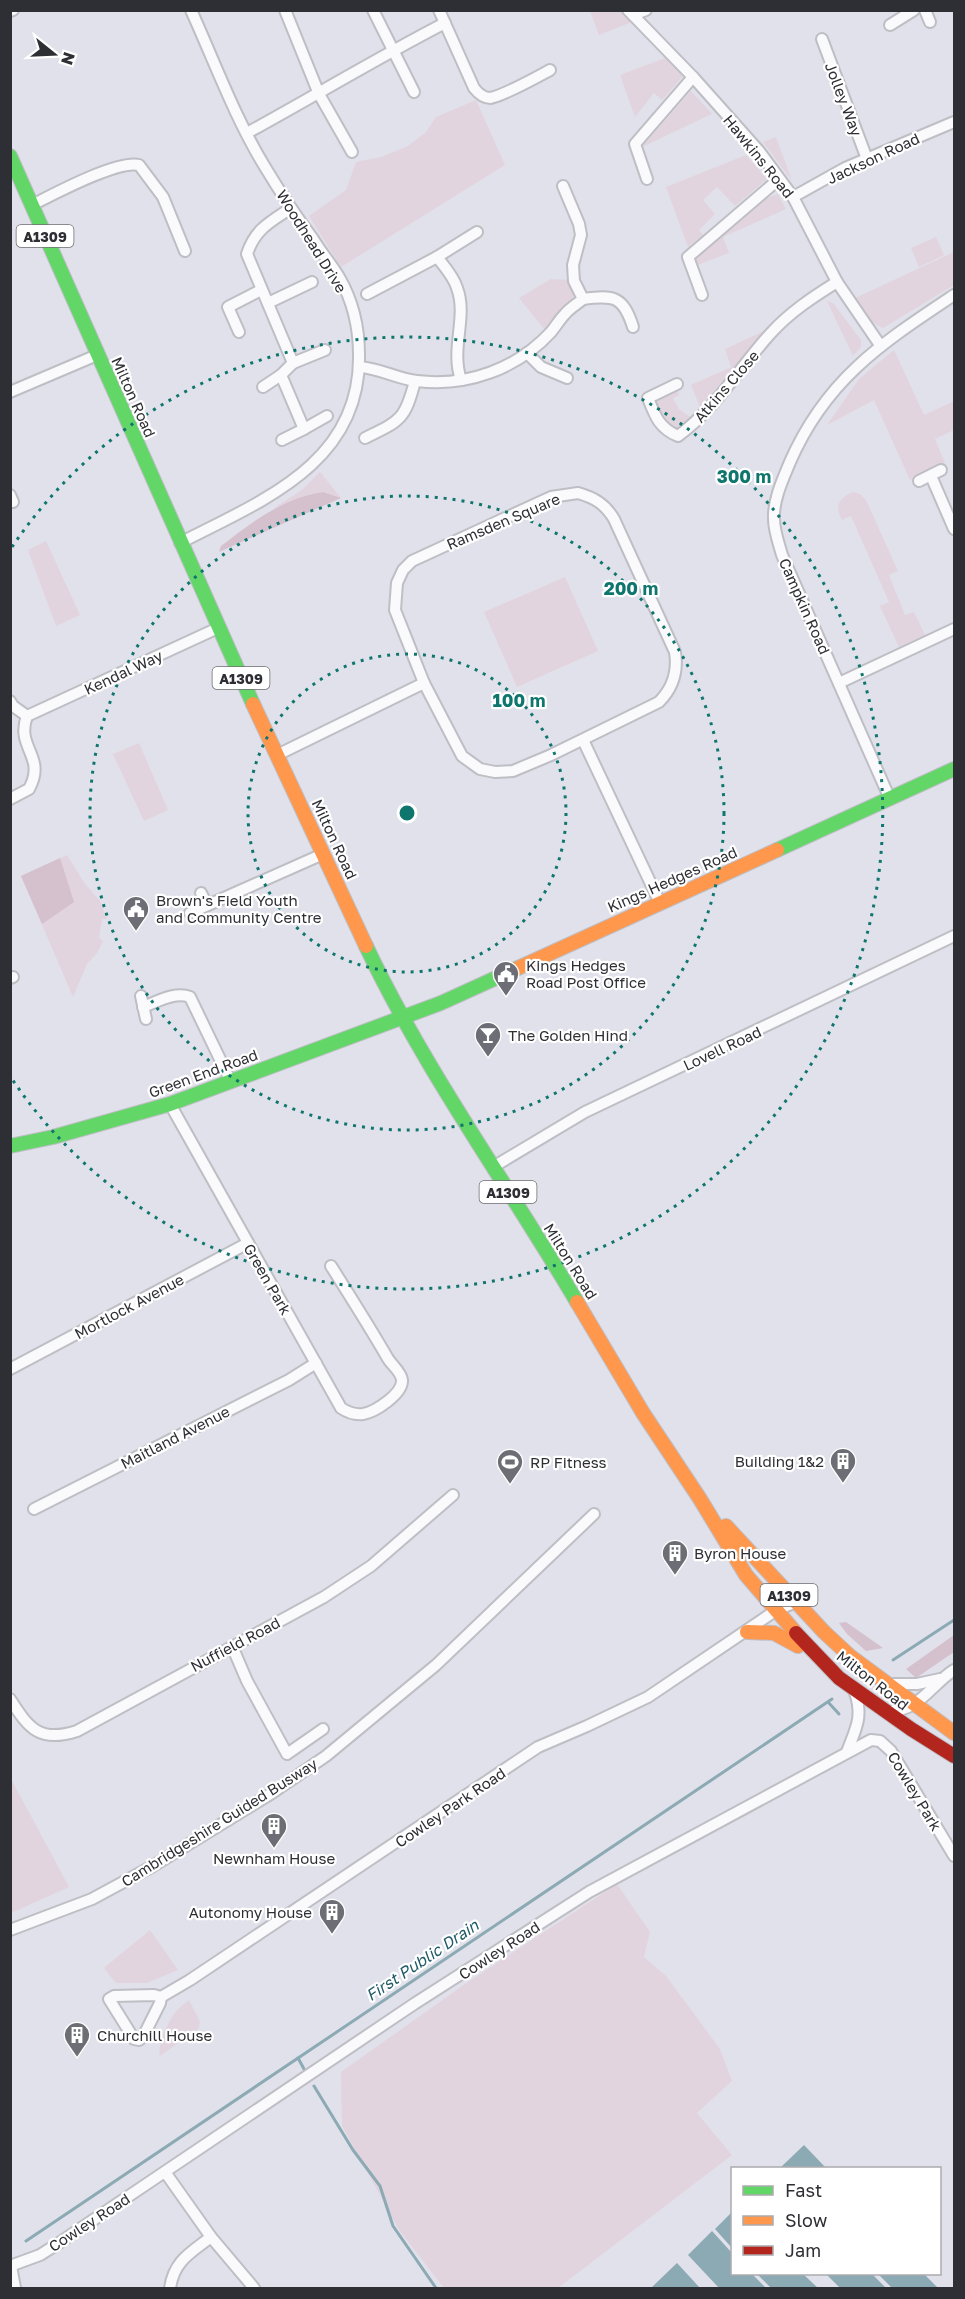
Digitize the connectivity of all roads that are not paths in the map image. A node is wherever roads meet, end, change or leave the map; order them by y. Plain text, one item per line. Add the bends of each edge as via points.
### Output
1 (191, 10) edge
2 (285, 10) edge
3 (373, 10) edge
4 (439, 10) edge
5 (646, 10) edge
6 (914, 10) edge
7 (925, 10) edge
8 (631, 13) edge
9 (930, 22) dead end
10 (445, 23) junction
11 (890, 25) dead end
12 (822, 39) dead end
13 (392, 50) junction
14 (550, 70) dead end
15 (693, 77) junction
16 (414, 92) dead end
17 (319, 94) junction
18 (954, 122) edge
19 (247, 133) junction
20 (352, 152) dead end
21 (10, 156) edge
22 (867, 159) junction
23 (647, 179) dead end
24 (779, 179) junction
25 (563, 186) dead end
26 (793, 197) junction
27 (32, 205) junction
28 (291, 208) junction
29 (477, 232) dead end
30 (185, 251) dead end
31 (437, 257) junction
32 (312, 282) dead end
33 (837, 282) junction
34 (261, 290) junction
35 (367, 294) dead end
36 (702, 295) dead end
37 (954, 296) edge
38 (583, 299) junction
39 (268, 303) junction
40 (633, 327) dead end
41 (239, 332) dead end
42 (880, 345) junction
43 (325, 350) dead end
44 (527, 353) junction
45 (97, 355) junction
46 (293, 363) junction
47 (359, 367) junction
48 (281, 375) junction
49 (567, 378) dead end
50 (460, 380) junction
51 (415, 381) junction
52 (677, 384) dead end
53 (263, 387) dead end
54 (10, 392) edge
55 (327, 416) dead end
56 (304, 429) junction
57 (365, 438) dead end
58 (282, 440) dead end
59 (919, 481) dead end
60 (954, 529) edge
61 (180, 543) junction
62 (218, 628) junction
63 (954, 629) edge
64 (424, 682) junction
65 (839, 683) junction
66 (10, 701) edge
67 (27, 716) junction
68 (583, 740) junction
69 (277, 755) junction
70 (954, 769) edge
71 (10, 799) edge
72 (890, 799) junction
73 (323, 854) junction
74 (201, 893) dead end
75 (660, 903) junction
76 (207, 905) junction
77 (190, 913) dead end
78 (954, 936) edge
79 (402, 1017) junction
80 (146, 1019) dead end
81 (231, 1082) junction
82 (170, 1104) junction
83 (10, 1146) edge
84 (493, 1167) junction
85 (248, 1243) junction
86 (331, 1266) dead end
87 (316, 1363) junction
88 (10, 1369) edge
89 (453, 1495) dead end
90 (700, 1499) junction
91 (34, 1509) dead end
92 (594, 1514) dead end
93 (740, 1542) junction
94 (762, 1594) junction
95 (796, 1602) junction
96 (775, 1611) junction
97 (761, 1622) junction
98 (747, 1632) junction
99 (232, 1646) junction
100 (826, 1666) junction
101 (954, 1670) edge
102 (940, 1679) junction
103 (886, 1683) junction
104 (853, 1687) junction
105 (10, 1699) edge
106 (915, 1705) junction
107 (885, 1711) junction
108 (323, 1729) dead end
109 (954, 1733) edge
110 (866, 1742) joint
111 (954, 1748) edge
112 (847, 1752) junction
113 (954, 1756) edge
114 (954, 1856) edge
115 (10, 1930) edge
116 (161, 1997) junction
117 (165, 2172) junction
118 (211, 2237) junction
119 (11, 2266) edge
120 (15, 2289) edge
121 (170, 2289) edge
122 (254, 2289) edge

1 - 19 street, Woodhead Drive
2 - 17 street
3 - 13 street
4 - 10 street
5 - 8 street, Hawkins Road
6 - 11 street
7 - 9 street
8 - 15 street, Hawkins Road
10 - 13 street
10 - 14 street via 480,95 491,98
12 - 22 street, Jolley Way
13 - 16 street
13 - 17 street
15 - 23 street via 635,144
15 - 24 street, Hawkins Road
17 - 19 street
17 - 20 street
18 - 22 street, Jackson Road
19 - 28 street, Woodhead Drive
21 - 27 main road, Milton Road / A1309
22 - 26 street, Jackson Road
24 - 26 street, Hawkins Road
24 - 36 street via 688,256
25 - 38 street via 581,235 573,265 574,280
26 - 33 street, Hawkins Road
27 - 30 street via 110,169 139,165 162,197
27 - 45 main road, Milton Road / A1309
28 - 34 street via 265,225 252,240 247,254
28 - 47 street, Woodhead Drive via 339,277 352,306 359,337
29 - 31 street
31 - 35 street
31 - 50 street via 457,288 460,305 456,365
32 - 39 street
33 - 42 street, Hawkins Road
33 - 52 street, Atkins Close via 782,322 720,396 678,436 658,422 648,398
34 - 39 street
34 - 41 street via 228,307
37 - 42 street, Campkin Road
38 - 40 street via 615,298 624,305
38 - 44 street
39 - 46 street
42 - 65 street, Campkin Road via 833,390 804,434 780,486 774,519 782,555
43 - 46 street
44 - 49 street via 541,367
44 - 50 street via 477,378
45 - 54 street
45 - 61 main road, Milton Road / A1309
46 - 48 street
47 - 51 street
47 - 61 street, Woodhead Drive via 348,415 320,458 263,499
48 - 53 street
48 - 56 street
50 - 51 street
51 - 57 street via 403,414 378,437
55 - 56 street
56 - 58 street
59 - 60 street via 936,473
61 - 62 main road, Milton Road / A1309
62 - 67 street, Kendal Way
62 - 69 main road, Milton Road / A1309
63 - 65 street
64 - 68 street, Ramsden Square via 462,756 480,769 513,771
64 - 68 street, Ramsden Square via 395,610 395,592 403,570 412,561 551,497 588,496 608,509 614,519 675,652 676,662 671,686 659,702
64 - 69 street
65 - 72 street, Campkin Road
66 - 67 street
67 - 71 street via 25,739 37,771 30,789
68 - 75 street
69 - 73 main road, Milton Road / A1309
70 - 72 main road, Kings Hedges Road
72 - 75 main road, Kings Hedges Road
73 - 76 street
73 - 79 main road, Milton Road / A1309
74 - 76 street
75 - 79 main road, Kings Hedges Road
76 - 77 street
78 - 84 street, Lovell Road via 585,1112
79 - 81 main road, Green End Road
79 - 84 main road, Milton Road / A1309
80 - 81 street via 142,1001 190,997
81 - 82 main road, Green End Road
82 - 83 main road, Green End Road
82 - 85 street, Green Park
84 - 90 main road, Milton Road / A1309
85 - 87 street, Green Park
85 - 88 street, Mortlock Avenue
86 - 87 street, Green Park via 400,1374 401,1388 394,1397 365,1414 344,1411
87 - 91 street, Maitland Avenue
89 - 99 street, Nuffield Road via 354,1579
90 - 93 main road, Milton Road / A1309
90 - 94 main road, Milton Road / A1309 via 746,1575
92 - 115 street, Cambridgeshire Guided Busway via 436,1665 326,1756 153,1866 92,1899
93 - 95 main road, Milton Road / A1309
93 - 96 main road, A1309 via 747,1559 775,1595
94 - 96 main road, Milton Road / A1309
94 - 97 street, A1309
95 - 96 street, A1309
95 - 103 main road, Milton Road / A1309 via 851,1657
96 - 97 street, A1309
96 - 100 main road, Milton Road / A1309
97 - 98 street, A1309
98 - 100 main road, A1309 via 769,1630 782,1634
98 - 116 street, Cowley Park Road via 648,1697 538,1747
99 - 105 street, Nuffield Road via 60,1737 40,1734 29,1727
99 - 108 street via 287,1754
100 - 104 main road, Milton Road / A1309
101 - 102 street
102 - 103 street via 900,1686
102 - 106 street
103 - 106 main road, Milton Road / A1309
104 - 107 main road, Milton Road / A1309
104 - 112 street via 860,1718
106 - 107 street
106 - 109 main road, Milton Road / A1309
106 - 111 main road, A1309 via 915,1712 927,1729
107 - 113 main road, Milton Road / A1309
110 - 112 street, Cowley Road
110 - 114 street, Cowley Park via 880,1741 891,1751
112 - 117 street, Cowley Road via 589,1892
116 - 116 street via 139,2040 134,2039 109,1999
117 - 118 street
117 - 119 street, Cowley Road via 59,2243
118 - 121 street via 178,2263
118 - 122 street
119 - 120 street

